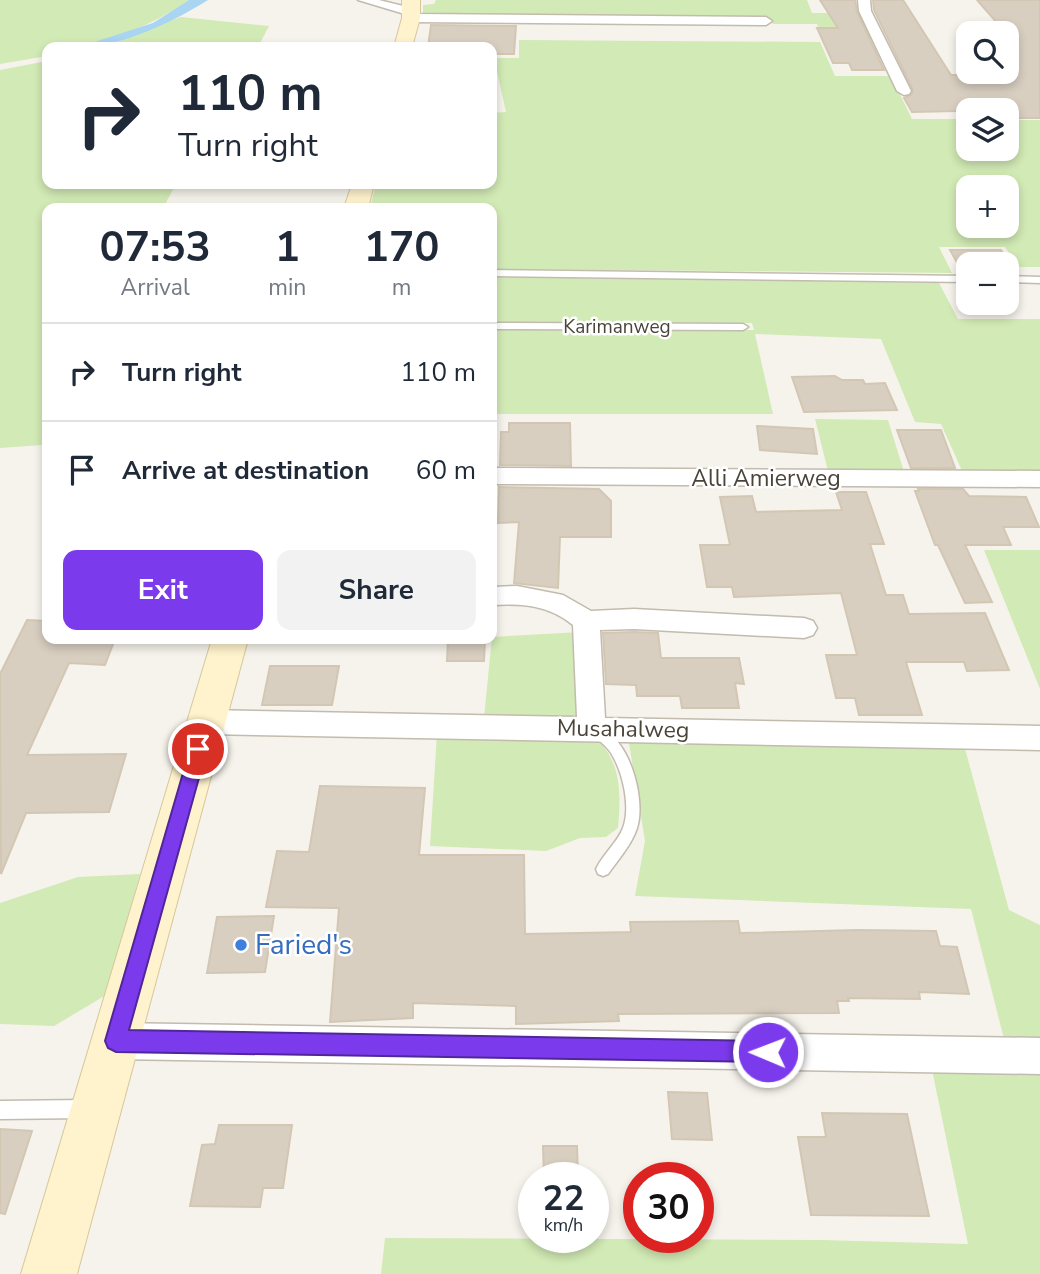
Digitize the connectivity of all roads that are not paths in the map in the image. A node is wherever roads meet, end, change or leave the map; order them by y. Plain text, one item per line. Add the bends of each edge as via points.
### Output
1 (364, 0) edge
2 (864, 0) edge
3 (411, 10) edge
4 (766, 22) dead end
5 (404, 42) edge
6 (904, 90) dead end
7 (497, 274) edge
8 (956, 279) edge
9 (1019, 279) edge
10 (1040, 280) edge
11 (497, 326) edge
12 (743, 327) dead end
13 (497, 476) edge
14 (1040, 479) edge
15 (497, 596) edge
16 (586, 621) junction
17 (804, 628) dead end
18 (229, 644) edge
19 (206, 722) junction
20 (592, 728) junction
21 (1040, 738) edge
22 (603, 869) dead end
23 (116, 1041) junction
24 (1040, 1056) edge
25 (96, 1108) junction
26 (0, 1110) edge
27 (48, 1274) edge

1 - 3 street
2 - 6 street
3 - 4 street
3 - 5 main road
7 - 8 lane
9 - 10 lane
11 - 12 lane, Karimanweg
13 - 14 street, Alli Amierweg
15 - 16 street via 533,596 574,611
16 - 17 street via 634,618
16 - 20 street
18 - 19 main road
19 - 20 street, Musahalweg
19 - 23 main road
20 - 21 street, Musahalweg
20 - 22 lane via 617,748 628,778 631,805 630,829
23 - 24 street
23 - 25 main road
25 - 26 lane
25 - 27 main road

